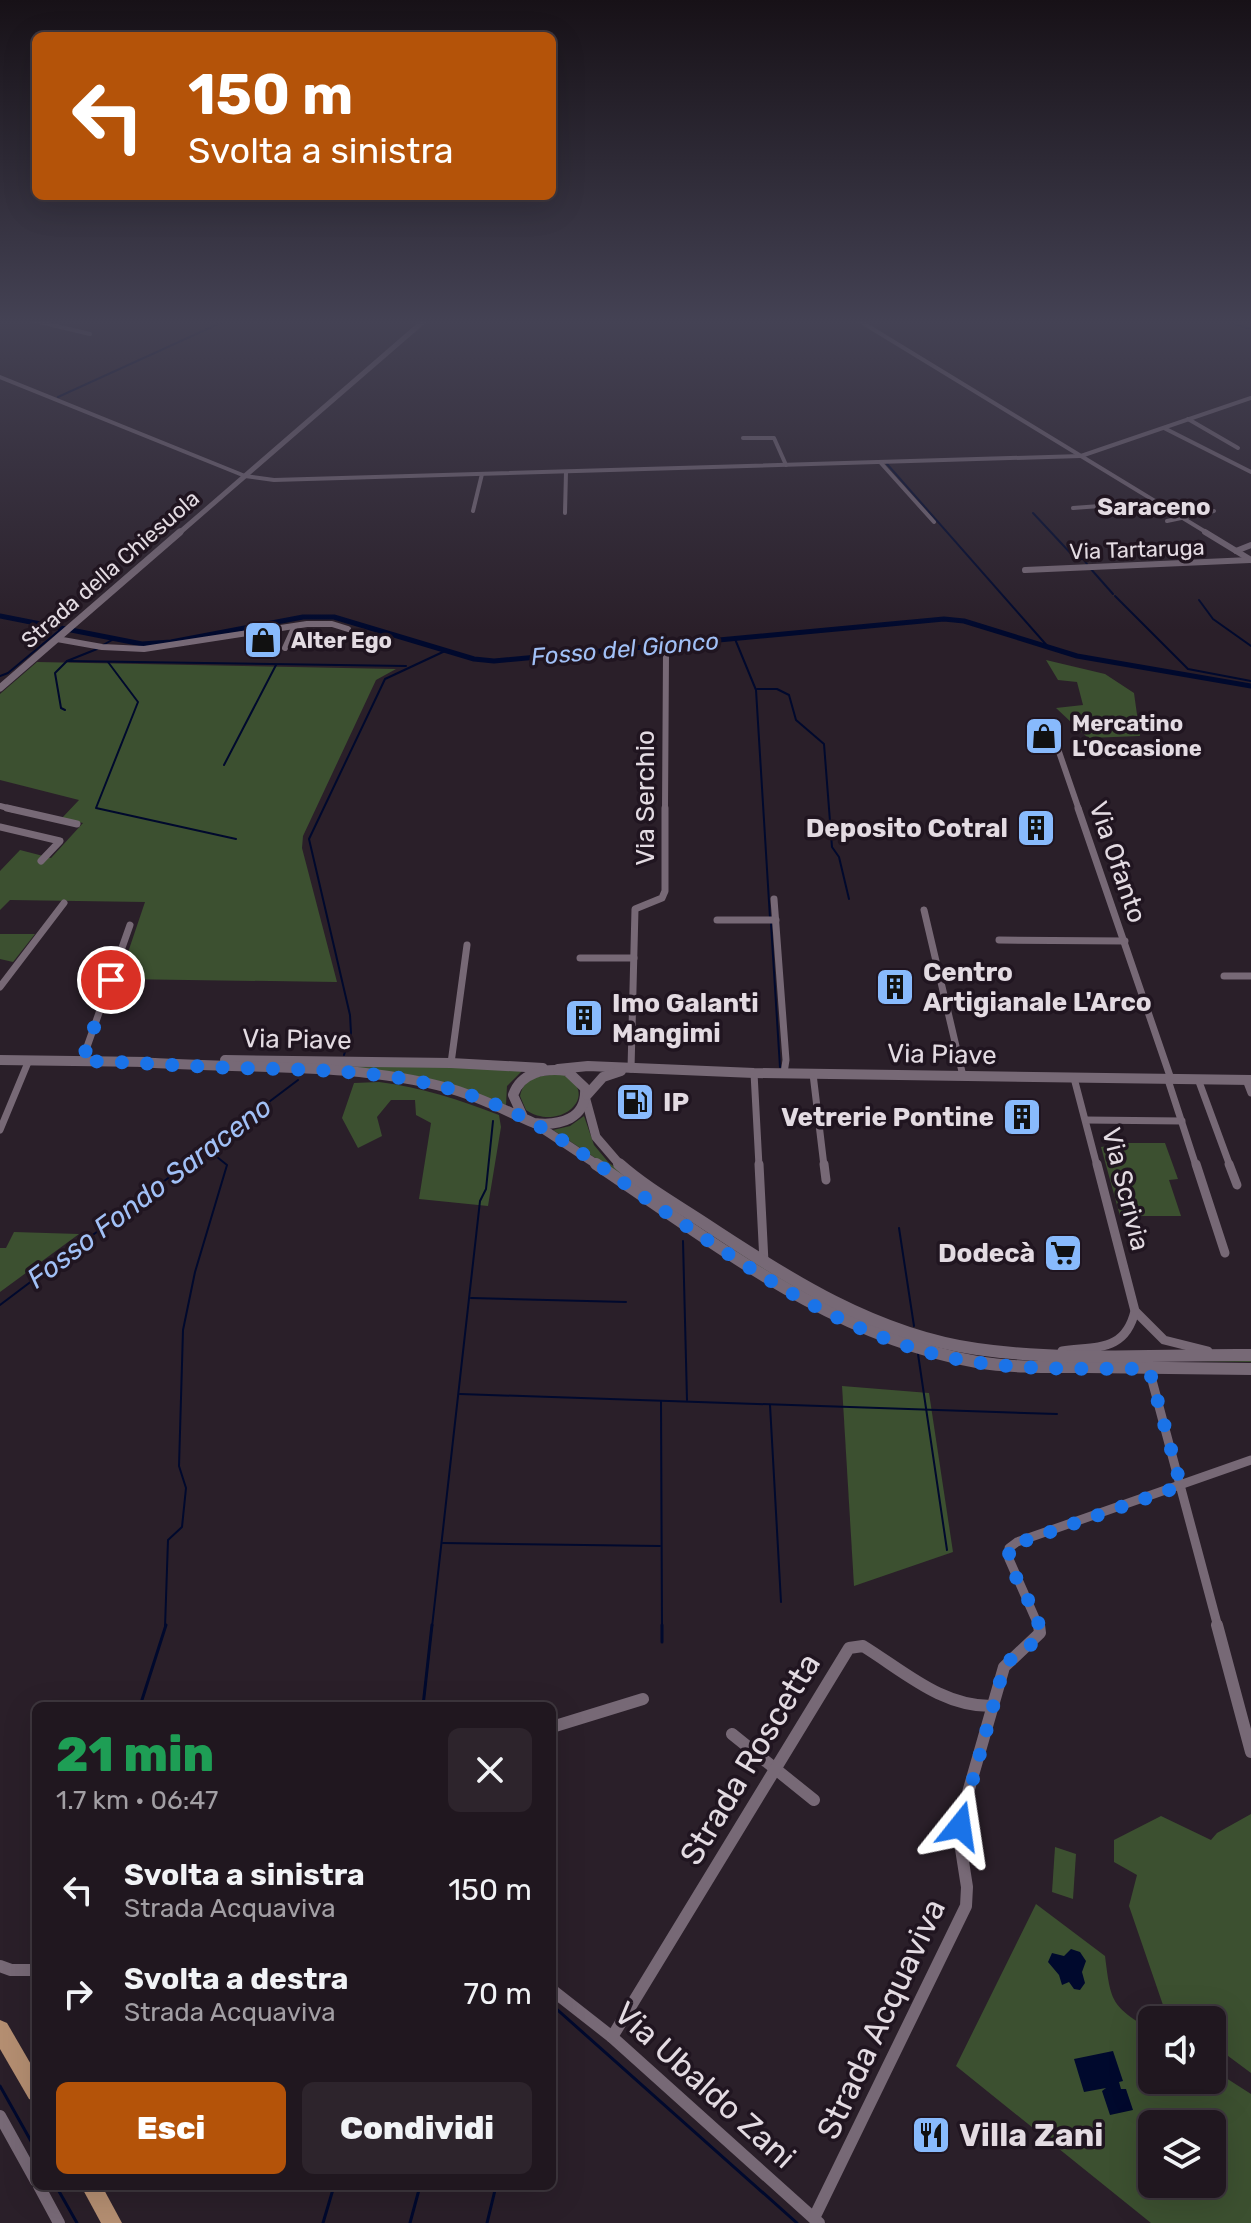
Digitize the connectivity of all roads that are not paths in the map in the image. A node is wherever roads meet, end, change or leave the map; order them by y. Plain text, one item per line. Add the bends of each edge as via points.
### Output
1 (116, 424) edge
2 (305, 424) edge
3 (1028, 424) edge
4 (1175, 424) edge
5 (1196, 424) edge
6 (1163, 428) junction
7 (743, 438) dead end
8 (1238, 448) dead end
9 (1081, 456) junction
10 (882, 464) junction
11 (786, 465) junction
12 (857, 467) dead end
13 (566, 472) junction
14 (1251, 472) edge
15 (482, 474) junction
16 (245, 476) junction
17 (1155, 502) junction
18 (1073, 508) dead end
19 (473, 511) dead end
20 (1214, 511) dead end
21 (565, 513) dead end
22 (1184, 519) junction
23 (1167, 521) dead end
24 (934, 522) dead end
25 (1251, 545) edge
26 (1236, 551) junction
27 (1251, 560) edge
28 (1025, 570) dead end
29 (295, 626) junction
30 (348, 629) dead end
31 (57, 639) junction
32 (285, 648) dead end
33 (666, 654) dead end
34 (0, 688) edge
35 (1058, 749) dead end
36 (0, 806) edge
37 (77, 824) dead end
38 (0, 827) edge
39 (41, 861) dead end
40 (774, 899) dead end
41 (64, 903) dead end
42 (924, 910) dead end
43 (717, 920) dead end
44 (776, 920) junction
45 (130, 925) dead end
46 (999, 940) dead end
47 (1125, 941) junction
48 (467, 945) dead end
49 (580, 958) dead end
50 (634, 958) junction
51 (1224, 976) dead end
52 (1251, 976) edge
53 (0, 987) edge
54 (0, 1060) edge
55 (29, 1060) junction
56 (82, 1061) junction
57 (141, 1062) junction
58 (451, 1063) junction
59 (553, 1069) junction
60 (631, 1069) junction
61 (754, 1073) junction
62 (784, 1073) junction
63 (813, 1074) junction
64 (963, 1076) junction
65 (1074, 1078) junction
66 (1171, 1079) junction
67 (1198, 1079) junction
68 (1248, 1080) edge
69 (1251, 1093) edge
70 (587, 1098) junction
71 (529, 1120) junction
72 (1086, 1120) junction
73 (1182, 1121) junction
74 (0, 1130) edge
75 (826, 1180) dead end
76 (1237, 1185) dead end
77 (1225, 1253) dead end
78 (764, 1262) junction
79 (1135, 1311) junction
80 (1053, 1353) junction
81 (1228, 1355) junction
82 (1251, 1355) edge
83 (1149, 1369) junction
84 (1251, 1369) edge
85 (1251, 1460) edge
86 (1181, 1486) junction
87 (643, 1699) dead end
88 (993, 1706) junction
89 (556, 1726) edge
90 (732, 1734) dead end
91 (1251, 1752) edge
92 (775, 1769) junction
93 (814, 1800) dead end
94 (0, 1966) edge
95 (32, 1970) edge
96 (556, 1993) edge
97 (0, 2030) edge
98 (612, 2037) junction
99 (32, 2085) edge
100 (0, 2116) edge
101 (32, 2174) edge
102 (41, 2190) edge
103 (93, 2190) edge
104 (816, 2221) edge
105 (59, 2223) edge
106 (112, 2223) edge

1 - 16 street
2 - 16 street, Strada della Chiesuola
3 - 9 street
4 - 6 street
5 - 8 street
6 - 9 street
6 - 14 street
7 - 11 street via 775,438
9 - 10 street
9 - 17 street
10 - 11 street
10 - 12 street
10 - 24 street
11 - 13 street
13 - 15 street
13 - 21 street
15 - 16 street via 279,480
15 - 19 street
16 - 31 street, Strada della Chiesuola
17 - 18 street
17 - 22 street
20 - 22 street
22 - 23 street
22 - 26 street
25 - 26 street
26 - 27 street
27 - 28 street, Via Tartaruga
29 - 30 street
29 - 31 street via 142,649
29 - 32 street
31 - 34 street, Strada della Chiesuola
33 - 50 street, Via Serchio via 665,891 662,898 635,909
35 - 47 street, Via Ofanto
36 - 37 street
38 - 39 street via 60,841
40 - 44 street
41 - 53 street
42 - 64 street
43 - 44 street
44 - 62 street
45 - 56 street
46 - 47 street
47 - 66 street, Via Ofanto
48 - 58 street
49 - 50 street
50 - 60 street, Via Serchio
51 - 52 street
54 - 55 main road, Via Piave
55 - 56 main road, Via Piave
55 - 74 street
56 - 57 main road, Via Piave
57 - 58 main road, Via Piave
57 - 71 main road, Via Piave via 377,1075 444,1087
58 - 59 main road, Via Piave
59 - 60 main road, Via Piave
59 - 70 main road via 575,1075
59 - 71 main road via 526,1076 514,1092 514,1101
60 - 61 main road, Via Piave
60 - 70 main road, Via Piave via 606,1075
61 - 62 main road, Via Piave
61 - 78 street
62 - 63 main road, Via Piave
63 - 64 main road, Via Piave
63 - 75 street
64 - 65 main road, Via Piave
65 - 66 main road, Via Piave
65 - 72 street, Via Scrivia
66 - 67 main road, Via Piave
66 - 73 street, Via Ofanto
67 - 68 main road, Via Piave
67 - 76 street
68 - 69 street
70 - 71 main road via 567,1121 556,1125
70 - 78 street via 593,1132 613,1159
71 - 83 street via 755,1271 864,1330 971,1362
72 - 73 street
72 - 79 street, Via Scrivia
73 - 77 street, Via Ofanto
78 - 80 street via 841,1306 932,1339 1001,1352
79 - 80 street via 1133,1327 1119,1342
79 - 81 street via 1164,1340
80 - 81 street
81 - 82 street
83 - 84 street
83 - 86 street
85 - 86 street, Strada Acquaviva
86 - 88 street, Strada Acquaviva via 1010,1546 1009,1559 1040,1633 1006,1663
86 - 91 street
87 - 89 street
88 - 92 street, Strada Roscetta via 961,1704 863,1646 852,1646
88 - 104 street, Strada Acquaviva via 960,1821 967,1887 964,1912
90 - 92 street
92 - 93 street
92 - 98 street, Strada Roscetta
94 - 95 street
96 - 98 street, Via Ubaldo Zani
97 - 99 main road
98 - 104 street, Via Ubaldo Zani
100 - 101 street
102 - 105 street
103 - 106 main road

